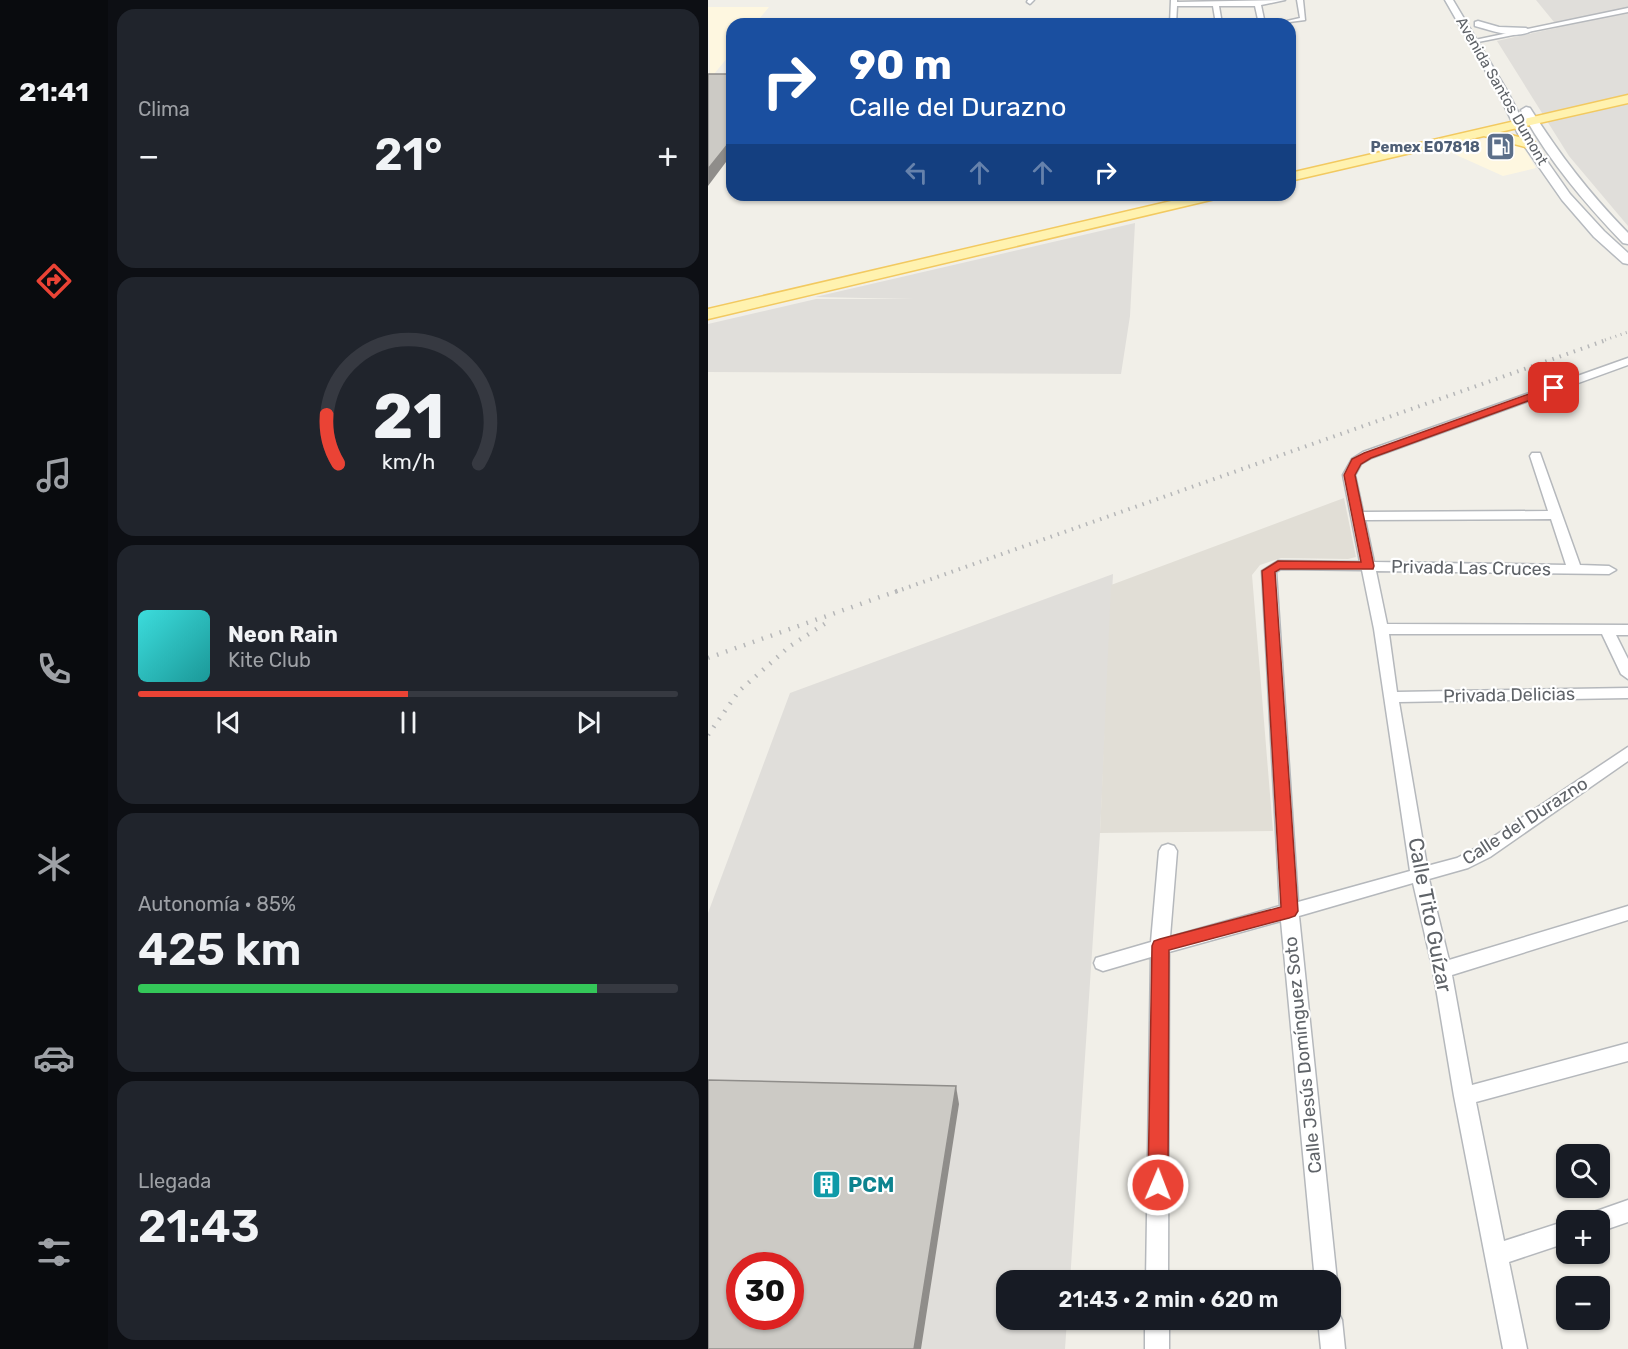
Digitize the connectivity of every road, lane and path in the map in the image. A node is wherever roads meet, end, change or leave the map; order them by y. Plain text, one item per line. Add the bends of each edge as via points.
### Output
1 (1282, 0) edge
2 (1300, 0) edge
3 (1449, 0) edge
4 (1174, 2) edge
5 (1215, 2) edge
6 (1258, 2) edge
7 (1628, 10) edge
8 (1173, 18) edge
9 (1218, 18) edge
10 (1261, 18) edge
11 (1296, 21) edge
12 (1526, 31) junction
13 (1473, 41) junction
14 (1490, 44) junction
15 (1501, 89) junction
16 (1628, 92) edge
17 (1628, 99) edge
18 (1524, 120) junction
19 (1473, 134) junction
20 (1529, 144) junction
21 (1296, 169) edge
22 (1296, 176) edge
23 (1155, 201) edge
24 (1189, 201) edge
25 (1628, 240) edge
26 (1628, 260) edge
27 (708, 304) edge
28 (708, 314) edge
29 (1628, 361) edge
30 (1536, 456) dead end
31 (1556, 515) junction
32 (1359, 516) junction
33 (1368, 566) junction
34 (1574, 569) junction
35 (1609, 570) dead end
36 (1381, 629) junction
37 (1607, 630) junction
38 (1628, 630) edge
39 (1628, 674) edge
40 (1628, 693) edge
41 (1390, 697) junction
42 (1628, 753) edge
43 (1168, 851) dead end
44 (1420, 876) junction
45 (1289, 911) junction
46 (1628, 913) edge
47 (1160, 946) junction
48 (1103, 963) dead end
49 (1442, 970) junction
50 (1628, 1052) edge
51 (1464, 1096) junction
52 (1628, 1211) edge
53 (1610, 1217) edge
54 (1556, 1235) edge
55 (1497, 1256) junction
56 (1157, 1270) edge
57 (1325, 1270) edge
58 (1157, 1330) edge
59 (1331, 1330) edge
60 (1157, 1349) edge
61 (1333, 1349) edge
62 (1515, 1349) edge

1 - 6 street
2 - 11 street via 1304,18
3 - 13 main road, Avenida Santos Dumont
4 - 5 street
4 - 8 street
5 - 6 street
5 - 9 street
6 - 10 street
7 - 12 street
12 - 14 street
12 - 14 main road, Avenida Santos Dumont via 1499,30 1475,20
13 - 14 street
13 - 15 main road, Avenida Santos Dumont
15 - 18 main road, Avenida Santos Dumont
15 - 18 main road, Avenida Santos Dumont via 1517,94
16 - 18 main road
17 - 18 main road
18 - 19 main road
18 - 20 main road, Avenida Santos Dumont
18 - 21 main road
18 - 25 main road, Avenida Santos Dumont via 1585,197
19 - 20 main road via 1505,136
19 - 22 main road
20 - 26 main road, Avenida Santos Dumont via 1566,197
23 - 27 main road
24 - 28 main road
29 - 32 street, Calle Tito Guízar via 1368,455 1351,468 1350,481
30 - 31 street, Privada Las Cruces
31 - 32 street
31 - 34 street, Privada Las Cruces
32 - 33 street, Calle Tito Guízar
33 - 34 street, Privada Las Cruces
33 - 36 street, Calle Tito Guízar
33 - 45 street, Calle Jesús Domínguez Soto via 1278,565 1268,573
34 - 35 street, Privada Las Cruces
36 - 37 street
36 - 41 street, Calle Tito Guízar
37 - 38 street
37 - 39 street
40 - 41 street, Privada Delicias
41 - 44 street, Calle Tito Guízar
42 - 44 street, Calle del Durazno via 1484,852
43 - 47 street
44 - 45 street, Calle del Durazno
44 - 49 street, Calle Tito Guízar
45 - 47 street, Calle del Durazno
45 - 57 street, Calle Jesús Domínguez Soto
46 - 49 street
47 - 48 street, Calle del Durazno
47 - 56 street
49 - 51 street, Calle Tito Guízar
50 - 51 street
51 - 55 street, Calle Tito Guízar
52 - 53 street
54 - 55 street
55 - 62 street, Calle Tito Guízar
58 - 60 street
59 - 61 street

